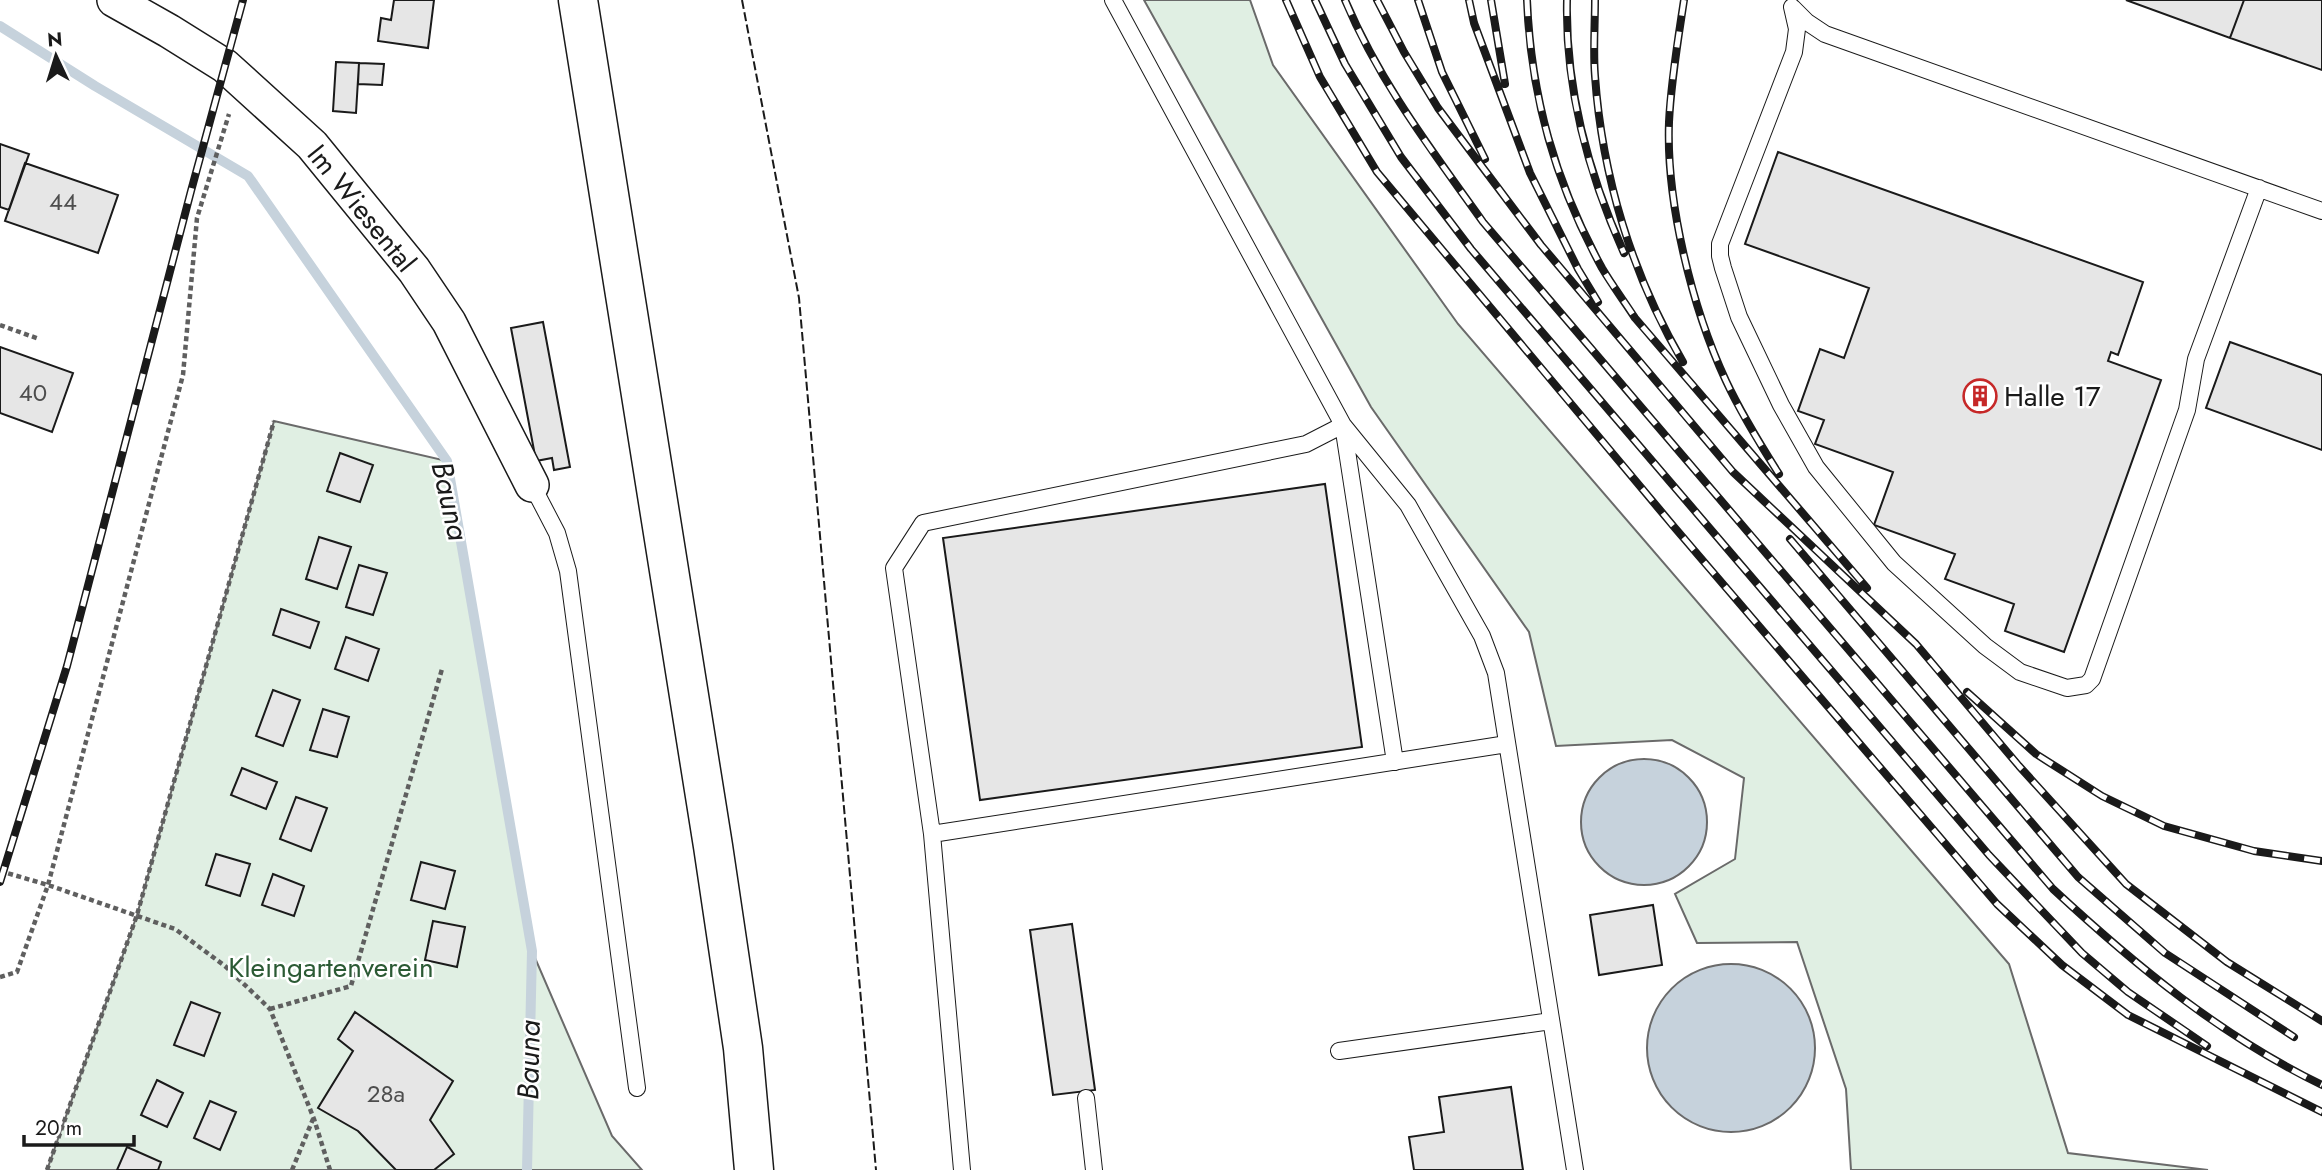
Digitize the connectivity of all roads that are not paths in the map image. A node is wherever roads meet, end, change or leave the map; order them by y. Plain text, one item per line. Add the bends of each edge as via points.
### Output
1 (114, 0) edge
2 (1113, 0) edge
3 (1790, 3) edge
4 (578, 11) edge
5 (2259, 188) junction
6 (2322, 211) edge
7 (1343, 425) junction
8 (532, 485) joint
9 (1507, 744) junction
10 (1395, 762) junction
11 (932, 834) junction
12 (1551, 1021) junction
13 (1339, 1051) dead end
14 (637, 1088) dead end
15 (1086, 1098) dead end
16 (754, 1170) edge
17 (962, 1170) edge
18 (1094, 1170) edge
19 (1575, 1170) edge

1 - 8 street, Im Wiesental via 225,66 313,145 414,270 449,322
2 - 7 lane
3 - 5 lane via 1825,34
3 - 5 lane via 1797,29 1794,52 1720,244 1739,317 1816,467 1894,563 2020,673 2067,688 2086,685 2092,678 2187,410 2196,359
4 - 16 main road via 713,846 743,1048
5 - 6 lane
7 - 9 lane via 1408,505 1482,636 1496,673
7 - 10 lane
7 - 11 lane via 1306,444 923,523 894,568
8 - 14 lane via 556,533 568,571
9 - 10 lane
9 - 12 lane
10 - 11 lane
11 - 17 lane
12 - 13 lane
12 - 19 lane
15 - 18 lane

